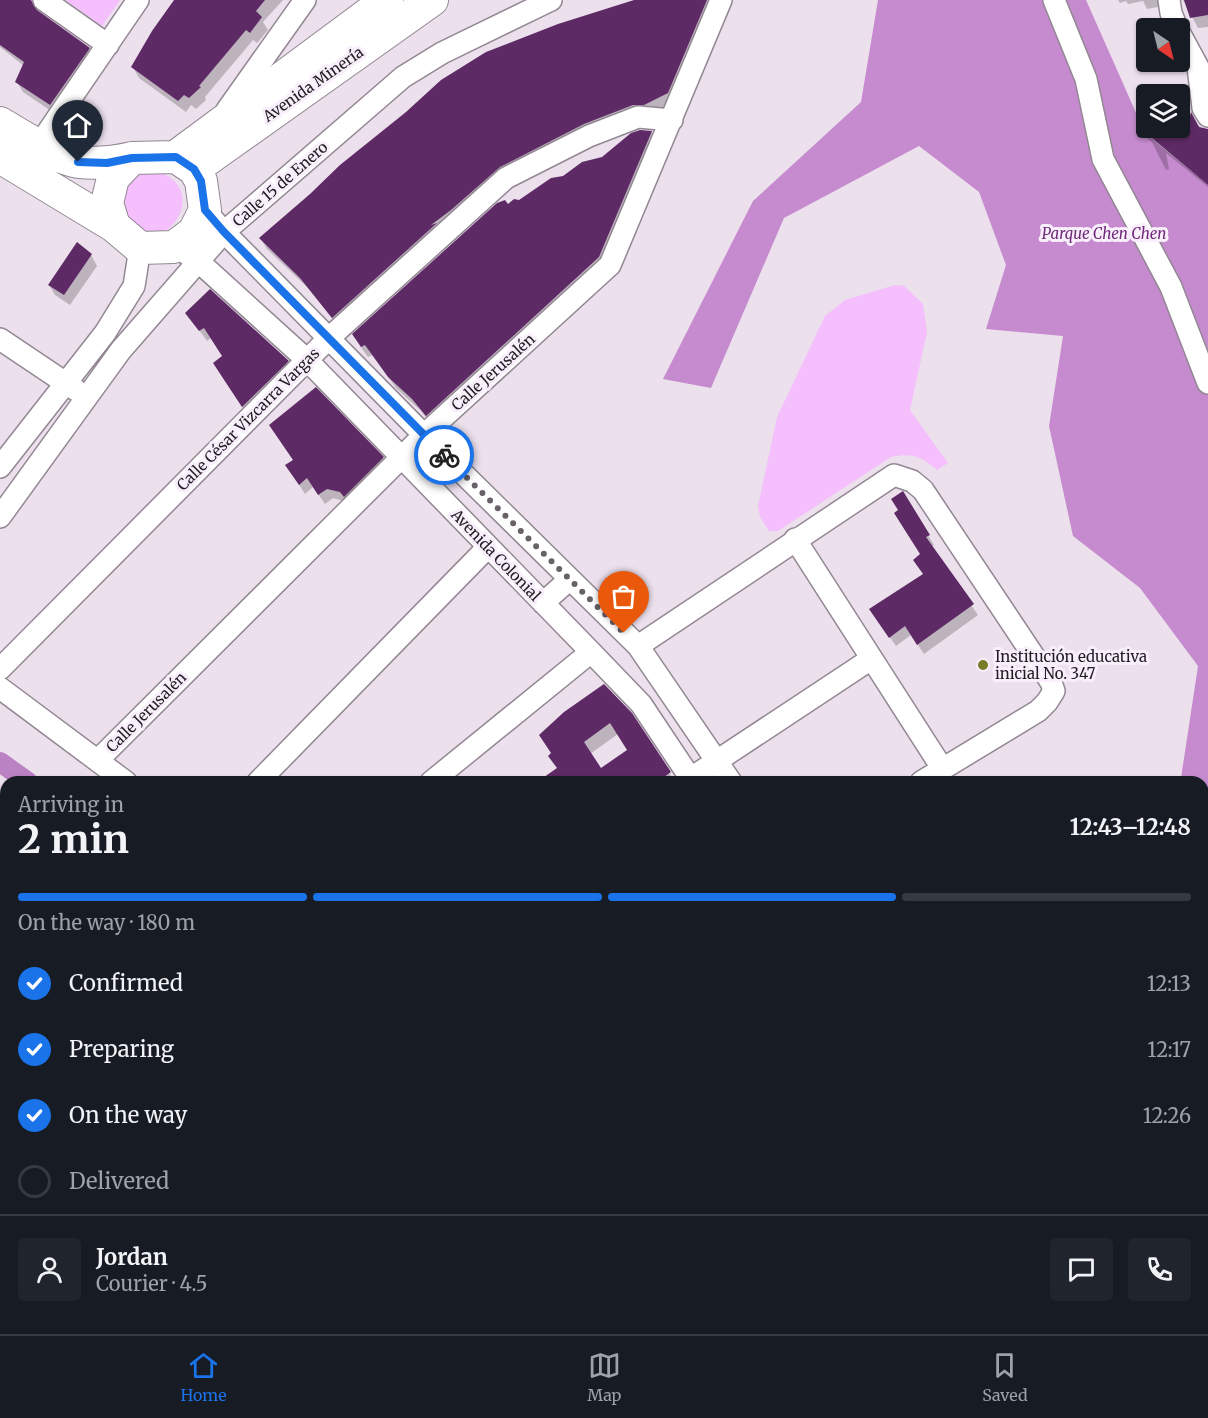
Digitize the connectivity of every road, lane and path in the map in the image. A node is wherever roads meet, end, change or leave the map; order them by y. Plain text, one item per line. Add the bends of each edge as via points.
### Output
1 (44, 0) edge
2 (138, 0) edge
3 (305, 0) edge
4 (387, 0) edge
5 (432, 0) edge
6 (551, 0) edge
7 (721, 0) edge
8 (1054, 0) edge
9 (1169, 0) edge
10 (1173, 18) edge
11 (108, 45) junction
12 (1190, 52) edge
13 (1208, 116) edge
14 (672, 120) junction
15 (0, 123) edge
16 (217, 124) junction
17 (20, 158) edge
18 (132, 158) junction
19 (185, 163) junction
20 (214, 221) junction
21 (114, 226) junction
22 (140, 248) junction
23 (186, 254) junction
24 (329, 338) junction
25 (0, 339) edge
26 (306, 360) junction
27 (65, 383) junction
28 (1208, 383) edge
29 (87, 397) junction
30 (424, 435) junction
31 (402, 458) junction
32 (0, 467) edge
33 (0, 517) edge
34 (795, 539) junction
35 (488, 547) junction
36 (570, 579) junction
37 (543, 603) junction
38 (638, 646) junction
39 (591, 652) junction
40 (871, 659) junction
41 (0, 669) edge
42 (0, 688) edge
43 (98, 760) junction
44 (717, 761) junction
45 (118, 776) edge
46 (264, 776) edge
47 (438, 776) edge
48 (687, 776) edge
49 (696, 776) edge
50 (727, 776) edge
51 (935, 776) edge

1 - 11 street
2 - 11 street
3 - 16 street
4 - 16 main road, Avenida Minería
5 - 19 main road, Avenida Minería
6 - 20 street, Calle 15 de Enero via 442,53 403,77
7 - 14 street, Calle Jerusalén
8 - 28 street via 1086,79 1103,159 1171,288
9 - 10 street
11 - 17 street
12 - 13 street via 1198,67 1203,108
14 - 24 street, Calle César Vizcarra Vargas via 639,117 589,136 506,178
14 - 30 street, Calle Jerusalén via 610,265
15 - 17 main road
16 - 19 main road, Avenida Minería
17 - 18 main road via 107,163
17 - 21 main road
18 - 19 main road
18 - 21 main road via 113,178 107,202
19 - 20 main road via 201,181
20 - 23 main road via 194,232
20 - 24 street
21 - 22 main road
22 - 23 main road
22 - 27 street via 134,286 105,333
23 - 26 street, Avenida Colonial
23 - 29 street
24 - 26 street, Calle César Vizcarra Vargas
24 - 30 street
25 - 27 street
26 - 31 street, Avenida Colonial
26 - 41 street, Calle César Vizcarra Vargas
27 - 29 street
27 - 32 street
29 - 33 street
30 - 31 street, Calle Jerusalén
30 - 36 street
31 - 35 street, Avenida Colonial
31 - 43 street, Calle Jerusalén
34 - 38 street
34 - 40 street
34 - 51 street via 894,475 912,481 923,490 1051,682 1054,691 1038,711
35 - 37 street, Avenida Colonial
35 - 46 street
36 - 37 street
36 - 38 street
37 - 39 street, Avenida Colonial
38 - 44 street
39 - 47 street
39 - 48 street, Avenida Colonial via 641,704
40 - 44 street
40 - 51 street
42 - 43 street
43 - 45 street
44 - 49 street
44 - 50 street

